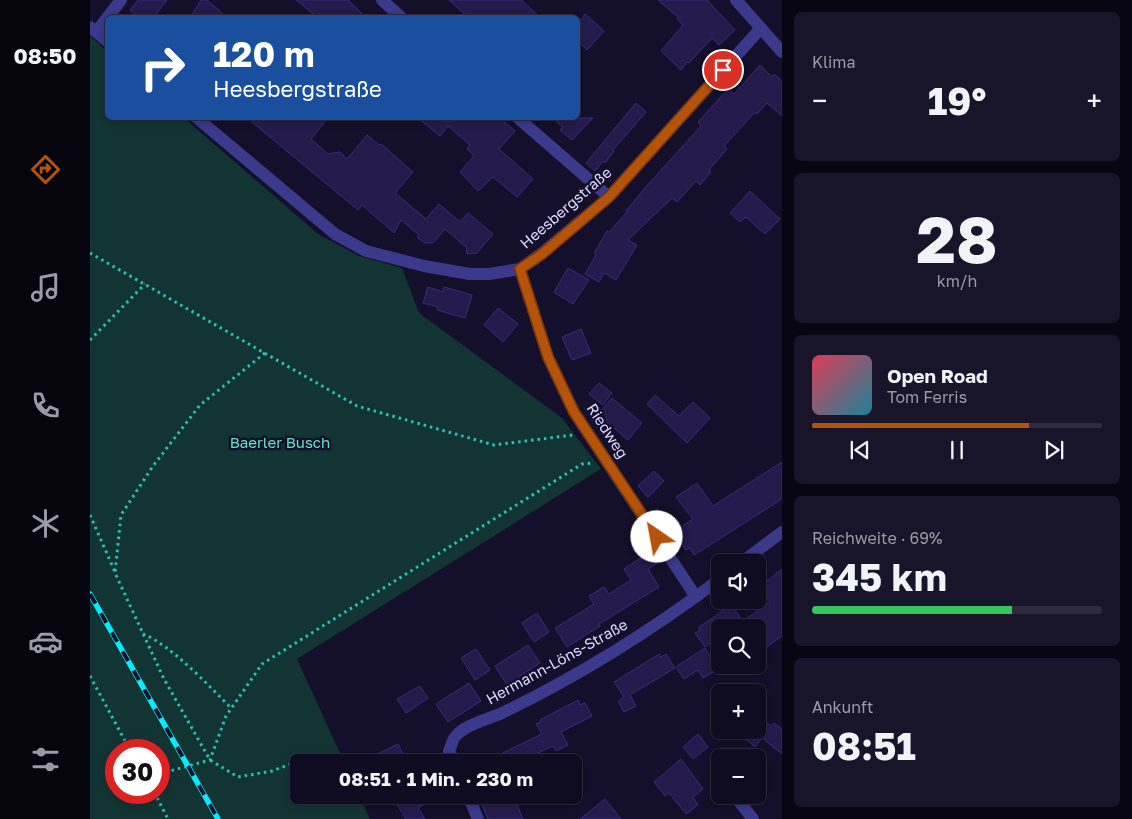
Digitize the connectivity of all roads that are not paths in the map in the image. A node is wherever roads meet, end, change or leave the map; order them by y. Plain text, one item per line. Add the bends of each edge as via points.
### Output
1 (121, 0) edge
2 (382, 0) edge
3 (736, 0) edge
4 (107, 15) edge
5 (399, 15) edge
6 (105, 17) edge
7 (762, 28) junction
8 (93, 29) edge
9 (105, 39) edge
10 (782, 52) edge
11 (199, 120) edge
12 (520, 120) edge
13 (609, 197) junction
14 (520, 269) junction
15 (782, 532) edge
16 (753, 554) edge
17 (711, 586) edge
18 (696, 597) junction
19 (450, 754) edge
20 (472, 804) edge
21 (741, 804) edge
22 (478, 819) edge
23 (753, 819) edge

1 - 4 street
2 - 5 street
3 - 7 street
6 - 8 street
7 - 10 street
7 - 13 street, Heesbergstraße
8 - 9 street
11 - 14 street, Heesbergstraße via 335,234 366,251 470,274
12 - 13 street
13 - 14 street, Heesbergstraße
14 - 18 street, Riedweg via 548,357 574,412
15 - 16 street
17 - 18 street, Hermann-Löns-Straße
18 - 19 street, Hermann-Löns-Straße via 608,656 502,713 467,728 455,736
20 - 22 street
21 - 23 street

